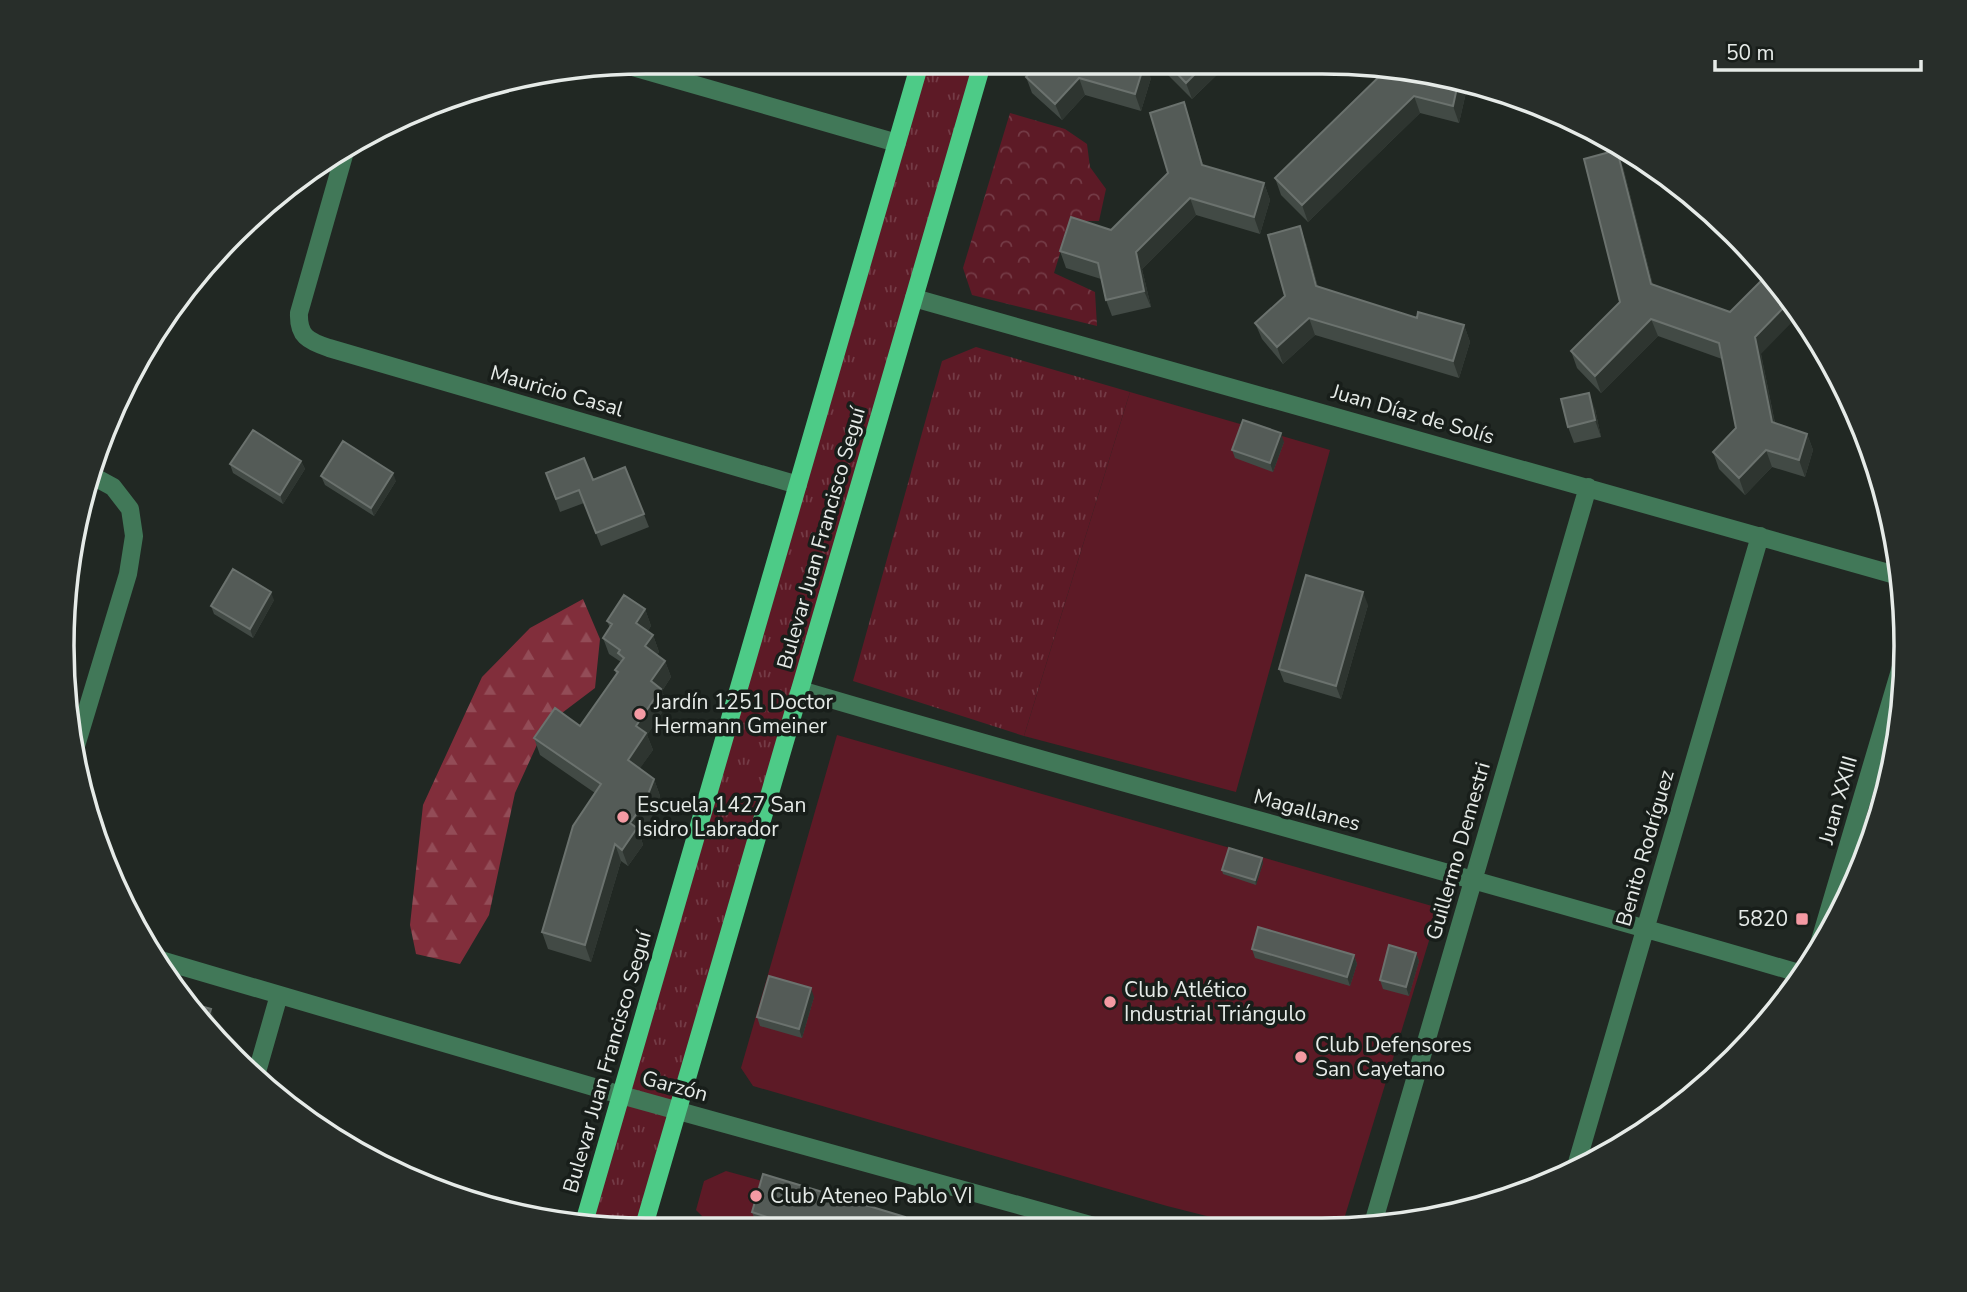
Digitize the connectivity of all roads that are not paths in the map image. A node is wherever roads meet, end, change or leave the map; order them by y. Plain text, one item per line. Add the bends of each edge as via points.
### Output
1 (657, 74) edge
2 (917, 74) edge
3 (979, 74) edge
4 (897, 143) junction
5 (342, 161) edge
6 (914, 298) junction
7 (99, 479) edge
8 (798, 485) junction
9 (1588, 487) junction
10 (1760, 536) junction
11 (1889, 573) edge
12 (800, 690) junction
13 (1890, 702) edge
14 (80, 732) edge
15 (1474, 878) junction
16 (1830, 907) edge
17 (1645, 928) junction
18 (169, 963) edge
19 (1792, 971) edge
20 (279, 995) junction
21 (259, 1067) edge
22 (621, 1095) junction
23 (678, 1111) junction
24 (1578, 1157) edge
25 (586, 1215) edge
26 (1374, 1216) edge
27 (646, 1218) edge
28 (1065, 1218) edge

1 - 4 street
2 - 4 main road, Bulevar Juan Francisco Seguí
3 - 6 main road, Bulevar Juan Francisco Seguí
4 - 8 main road, Bulevar Juan Francisco Seguí
5 - 8 street, Mauricio Casal via 299,313 298,329 305,338
6 - 9 street, Juan Díaz de Solís
6 - 12 main road, Bulevar Juan Francisco Seguí
7 - 14 street via 113,487 130,509 134,536 128,574
8 - 22 main road, Bulevar Juan Francisco Seguí
9 - 10 street, Juan Díaz de Solís
9 - 15 street, Guillermo Demestri
10 - 11 street, Juan Díaz de Solís
10 - 17 street, Benito Rodríguez
12 - 15 street, Magallanes via 1061,767
12 - 23 main road, Bulevar Juan Francisco Seguí
13 - 16 street, Juan XXIII
15 - 17 street, Magallanes
15 - 26 street, Guillermo Demestri
17 - 19 street, Magallanes
17 - 24 street, Benito Rodríguez
18 - 20 street, Garzón
20 - 21 street
20 - 22 street, Garzón
22 - 23 street, Garzón
22 - 25 main road, Bulevar Juan Francisco Seguí
23 - 27 main road, Bulevar Juan Francisco Seguí
23 - 28 street, Garzón

